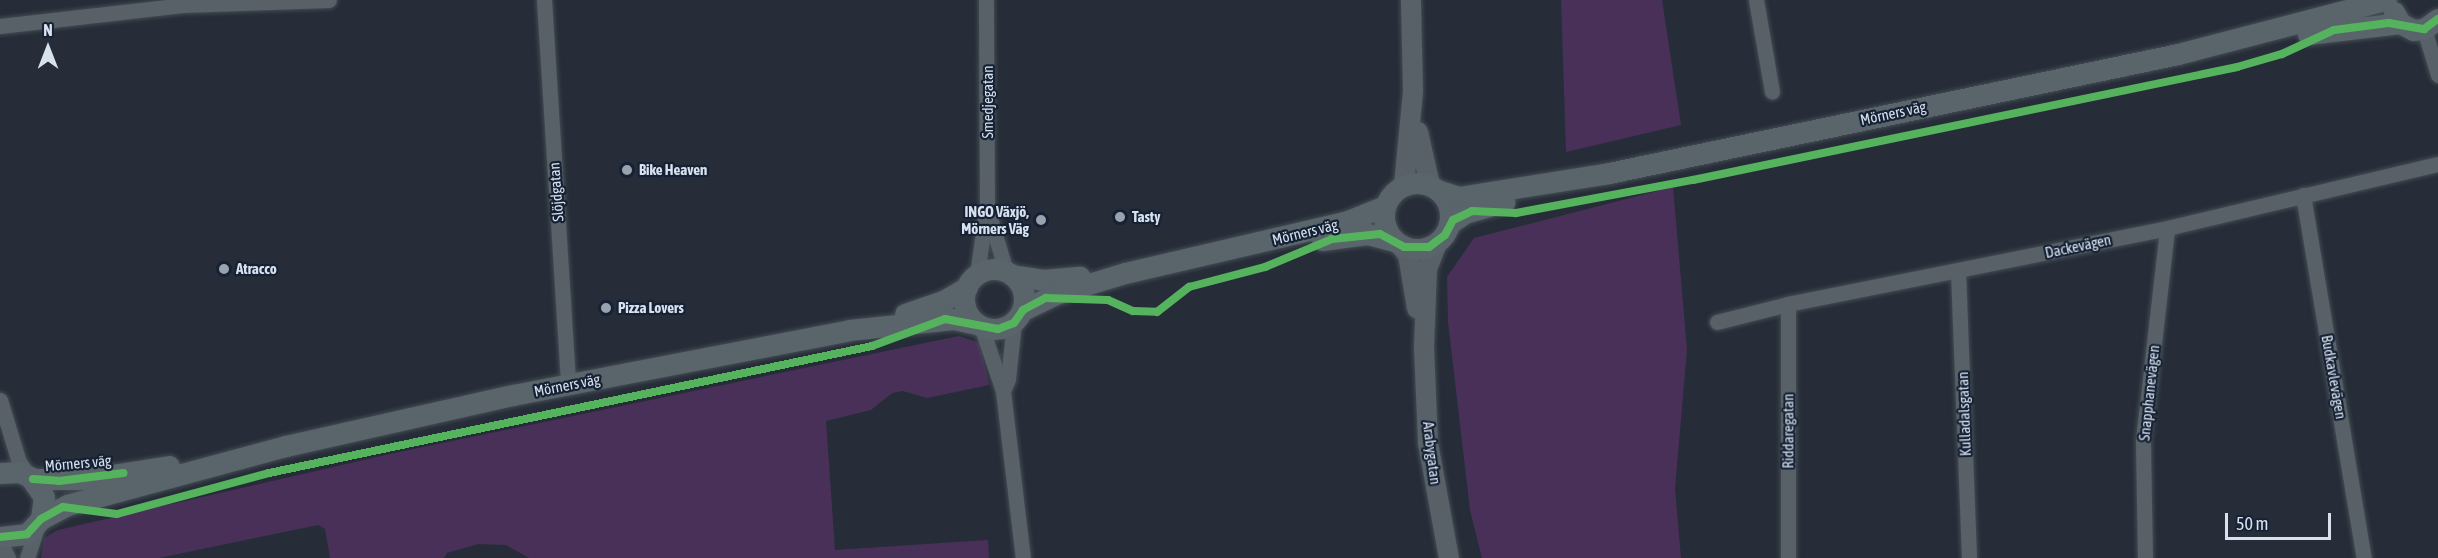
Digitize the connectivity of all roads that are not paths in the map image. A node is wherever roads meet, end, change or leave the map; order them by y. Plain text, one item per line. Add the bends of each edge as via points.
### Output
1 (329, 0) edge
2 (544, 0) edge
3 (986, 0) edge
4 (1411, 0) edge
5 (1756, 0) edge
6 (2386, 0) edge
7 (2393, 0) edge
8 (2400, 23) junction
9 (2431, 24) edge
10 (0, 26) edge
11 (2178, 54) junction
12 (2438, 75) edge
13 (1413, 91) junction
14 (1772, 92) dead end
15 (2438, 164) edge
16 (1608, 173) junction
17 (1404, 185) junction
18 (1434, 187) junction
19 (2304, 195) junction
20 (987, 204) junction
21 (1385, 206) junction
22 (1449, 223) junction
23 (2167, 228) junction
24 (1397, 243) junction
25 (1437, 243) junction
26 (1223, 253) junction
27 (1958, 271) junction
28 (1009, 273) junction
29 (1125, 273) junction
30 (972, 281) junction
31 (1788, 304) junction
32 (1018, 316) junction
33 (1717, 322) dead end
34 (979, 325) junction
35 (849, 330) junction
36 (1424, 347) junction
37 (568, 384) junction
38 (1003, 391) junction
39 (0, 400) edge
40 (286, 446) junction
41 (0, 473) edge
42 (32, 478) junction
43 (40, 521) junction
44 (0, 537) edge
45 (0, 542) edge
46 (8, 558) edge
47 (27, 558) edge
48 (1023, 558) edge
49 (1449, 558) edge
50 (1788, 558) edge
51 (1969, 558) edge
52 (2145, 558) edge
53 (2364, 558) edge

1 - 10 street via 183,5
2 - 37 street, Slöjdgatan
3 - 20 street, Smedjegatan
4 - 13 street
5 - 14 street
6 - 11 main road, Mörners väg
7 - 8 main road
8 - 9 main road via 2413,30
8 - 11 main road, Mörners väg
9 - 12 street
11 - 16 main road, Mörners väg
13 - 17 street
13 - 18 street
15 - 19 street, Dackevägen
16 - 18 main road, Mörners väg via 1458,197
16 - 22 main road, Mörners väg via 1465,213
17 - 18 main road
17 - 21 main road
18 - 22 main road via 1450,210
19 - 23 street, Dackevägen
19 - 53 street, Budkavlevägen
20 - 28 street, Smedjegatan
20 - 30 street, Smedjegatan
21 - 24 main road via 1384,220
21 - 26 main road, Mörners väg via 1362,218
22 - 25 main road
23 - 27 street, Dackevägen
23 - 52 street, Snapphanevägen via 2143,440
24 - 25 main road via 1417,249
24 - 26 main road, Mörners väg via 1368,234
24 - 36 street, Arabygatan via 1410,265
25 - 36 street, Arabygatan via 1427,269
26 - 29 main road, Mörners väg
27 - 31 street, Dackevägen
27 - 51 street, Kulladalsgatan
28 - 29 main road, Mörners väg via 1042,280
28 - 30 main road via 991,269
28 - 32 main road via 1024,292
29 - 32 main road, Mörners väg via 1056,294
30 - 34 main road via 964,305
30 - 35 main road, Mörners väg via 932,306
31 - 33 street, Dackevägen
31 - 50 street, Riddaregatan
32 - 34 main road via 998,329
32 - 38 street
34 - 35 main road, Mörners väg via 953,319
34 - 38 street
35 - 37 main road, Mörners väg
36 - 49 street, Arabygatan via 1428,443
37 - 40 main road, Mörners väg
38 - 48 street
39 - 42 street via 20,462
40 - 42 main road, Mörners väg via 87,479
40 - 43 main road, Mörners väg via 67,505
41 - 42 main road, Mörners väg via 19,472
42 - 43 main road via 44,497
43 - 44 main road, Mörners väg via 27,534
43 - 47 street via 30,539
45 - 46 street

